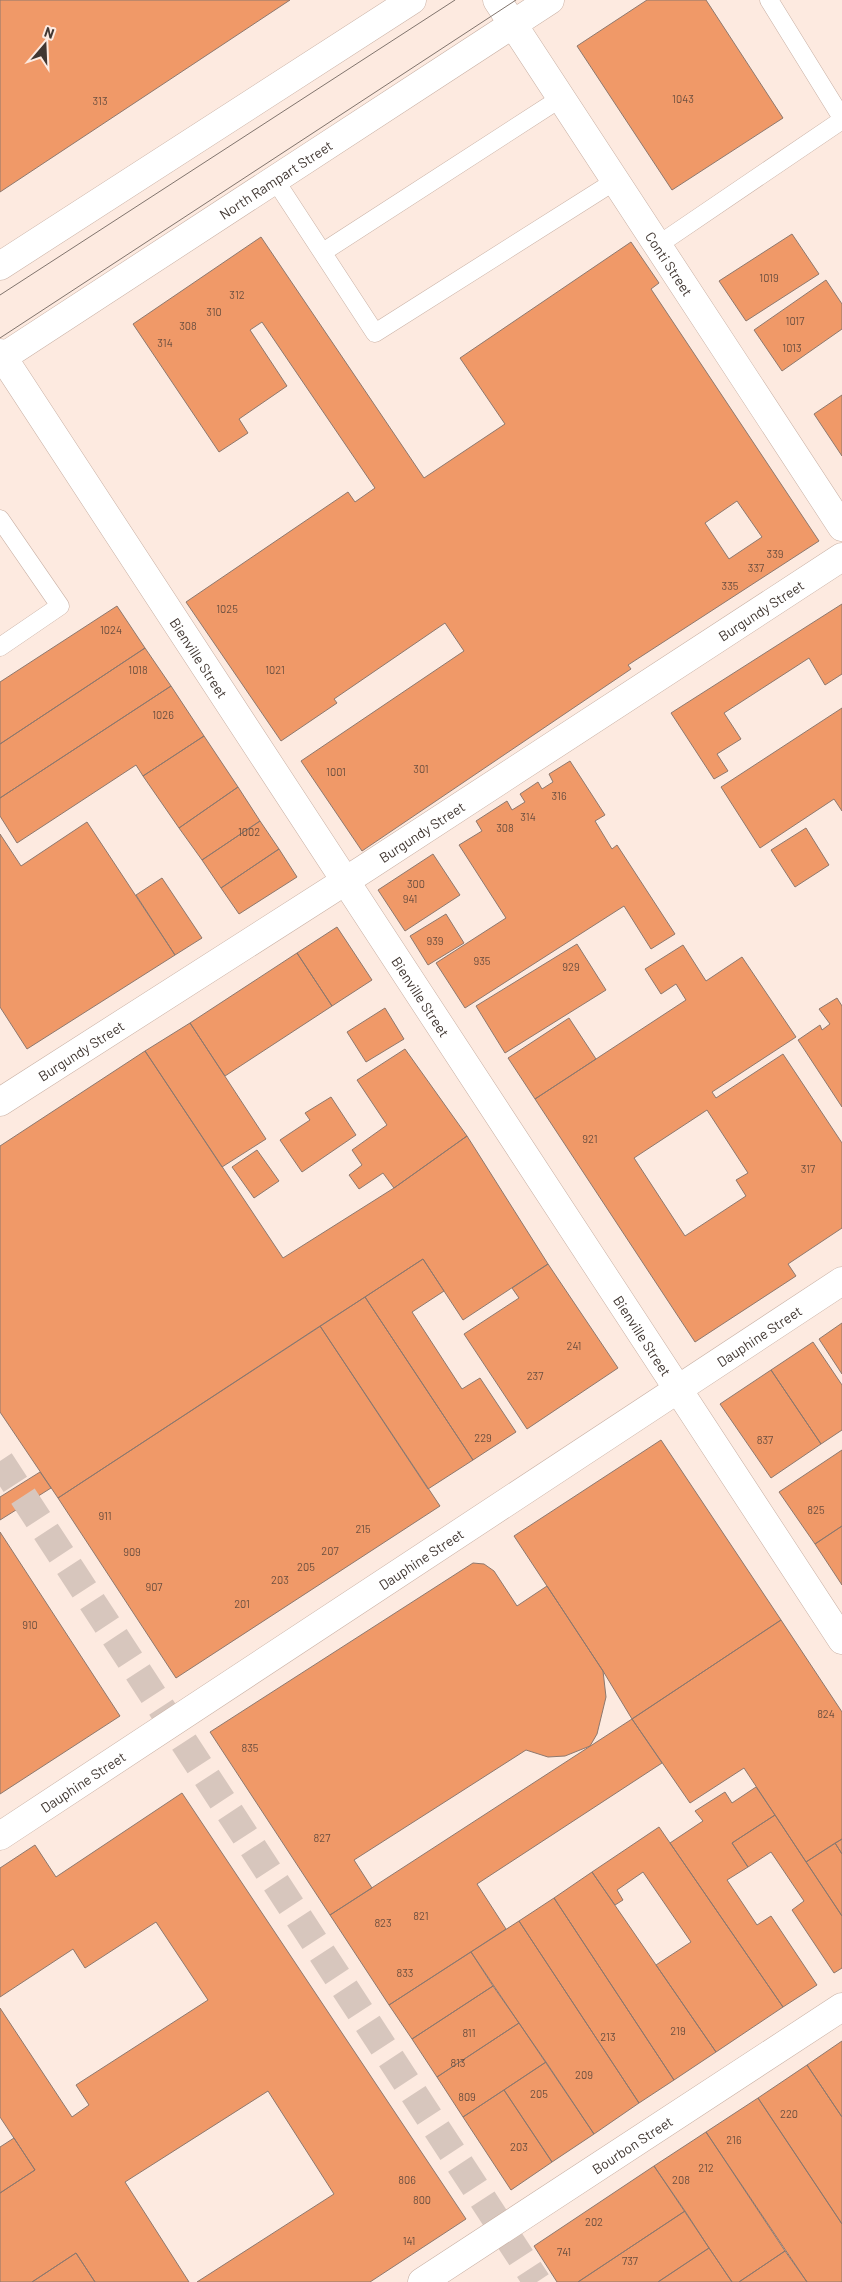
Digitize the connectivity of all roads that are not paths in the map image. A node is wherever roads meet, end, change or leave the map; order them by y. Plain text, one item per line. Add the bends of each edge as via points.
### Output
1 (412, 0) edge
2 (497, 0) edge
3 (550, 0) edge
4 (770, 0) edge
5 (513, 24) junction
6 (561, 98) junction
7 (842, 119) edge
8 (275, 180) junction
9 (615, 180) junction
10 (658, 245) junction
11 (323, 252) junction
12 (0, 266) edge
13 (1, 356) edge
14 (0, 519) edge
15 (842, 527) edge
16 (842, 557) edge
17 (0, 647) edge
18 (345, 880) junction
19 (0, 1102) edge
20 (842, 1281) edge
21 (677, 1388) junction
22 (842, 1640) edge
23 (0, 1836) edge
24 (842, 2007) edge
25 (422, 2282) edge

1 - 12 street
2 - 5 street, Conti Street
3 - 5 street, North Rampart Street
4 - 7 lane
5 - 6 street, Conti Street
5 - 8 street, North Rampart Street
6 - 9 street, Conti Street
6 - 11 lane
7 - 10 lane
8 - 11 lane
8 - 13 street, North Rampart Street
9 - 10 street, Conti Street
9 - 11 lane via 375,333
10 - 15 street, Conti Street
13 - 18 street, Bienville Street
14 - 17 lane via 60,606
16 - 18 street, Burgundy Street
18 - 19 street, Burgundy Street
18 - 21 street, Bienville Street
20 - 21 street, Dauphine Street
21 - 22 street, Bienville Street
21 - 23 street, Dauphine Street
24 - 25 street, Bourbon Street

